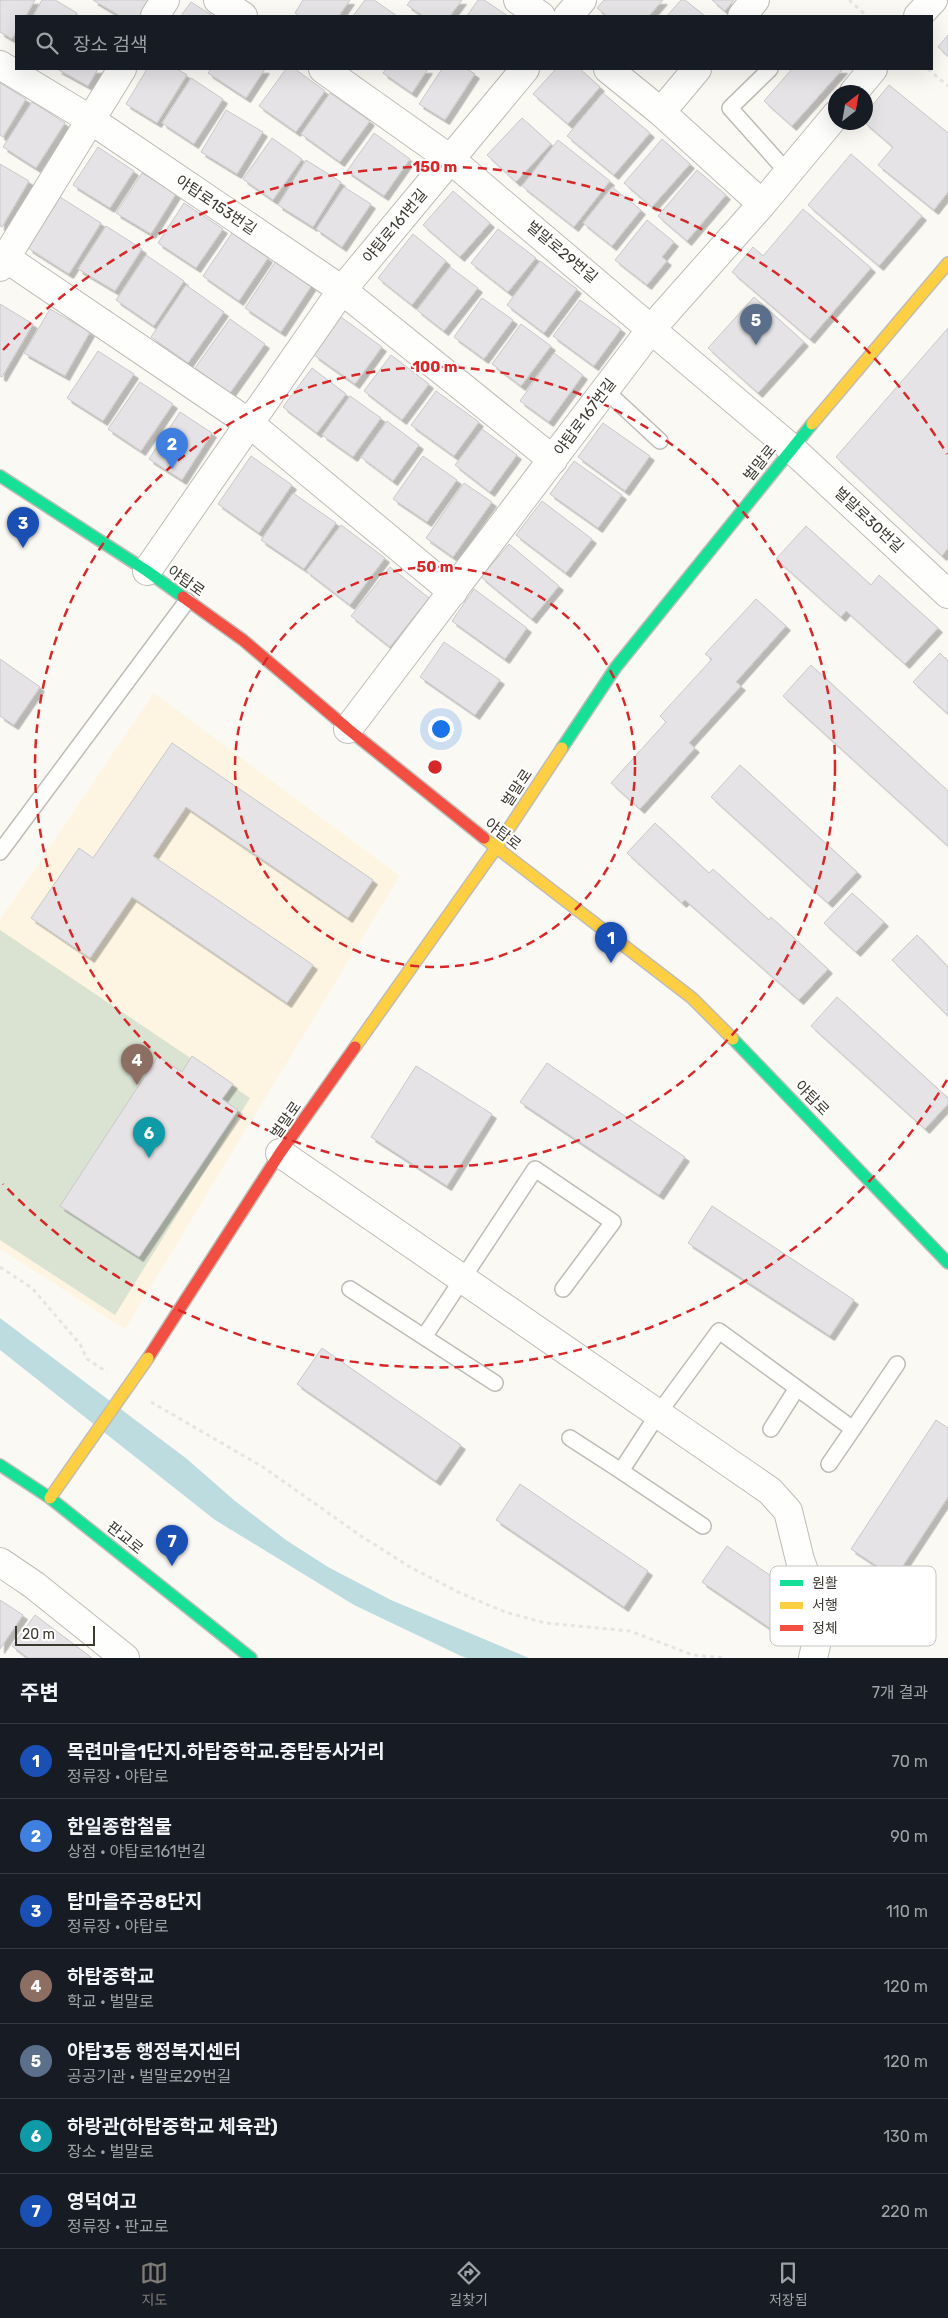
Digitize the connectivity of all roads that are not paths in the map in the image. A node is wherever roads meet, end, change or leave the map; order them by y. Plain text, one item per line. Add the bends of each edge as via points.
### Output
1 (165, 0) edge
2 (218, 0) edge
3 (518, 0) edge
4 (582, 0) edge
5 (755, 0) edge
6 (933, 0) edge
7 (156, 15) edge
8 (241, 15) edge
9 (540, 15) edge
10 (569, 15) edge
11 (743, 15) edge
12 (919, 15) edge
13 (0, 65) edge
14 (121, 70) edge
15 (324, 70) edge
16 (524, 70) edge
17 (609, 70) edge
18 (696, 70) edge
19 (769, 70) edge
20 (872, 70) edge
21 (860, 85) edge
22 (661, 112) junction
23 (91, 120) junction
24 (828, 125) edge
25 (450, 159) junction
26 (788, 173) junction
27 (762, 204) junction
28 (2, 260) edge
29 (948, 263) edge
30 (342, 290) junction
31 (652, 328) junction
32 (605, 390) junction
33 (249, 423) junction
34 (660, 440) dead end
35 (791, 448) junction
36 (553, 460) junction
37 (0, 476) edge
38 (147, 571) junction
39 (453, 592) junction
40 (947, 593) edge
41 (187, 601) junction
42 (348, 729) junction
43 (3, 843) edge
44 (496, 848) junction
45 (280, 1153) junction
46 (948, 1263) edge
47 (462, 1278) junction
48 (350, 1289) dead end
49 (563, 1289) dead end
50 (424, 1337) junction
51 (897, 1364) dead end
52 (495, 1383) dead end
53 (797, 1388) junction
54 (658, 1414) junction
55 (771, 1429) dead end
56 (853, 1430) junction
57 (570, 1438) dead end
58 (830, 1464) dead end
59 (0, 1465) edge
60 (621, 1471) junction
61 (50, 1498) junction
62 (703, 1526) dead end
63 (0, 1562) edge
64 (802, 1566) edge
65 (125, 1658) edge
66 (251, 1658) edge

1 - 7 street
2 - 8 street
3 - 9 street
4 - 10 street
5 - 11 street
6 - 12 street
13 - 23 street, 야탑로153번길
14 - 23 street
15 - 25 street, 벌말로29번길
16 - 25 street, 야탑로161번길
17 - 22 street
18 - 22 street
19 - 26 lane via 730,108
20 - 21 street
22 - 27 street
23 - 28 street
23 - 30 street, 야탑로153번길
24 - 26 street, 야탑로167번길
25 - 30 street, 야탑로161번길
25 - 31 street, 벌말로29번길
26 - 27 street, 야탑로167번길
27 - 31 street, 야탑로167번길
28 - 33 street
29 - 35 street, 벌말로
30 - 33 street, 야탑로161번길
30 - 36 street
31 - 32 street, 야탑로167번길
31 - 35 street, 벌말로29번길
32 - 34 lane
32 - 36 street, 야탑로167번길
33 - 38 street, 야탑로161번길
33 - 39 street
35 - 40 street, 벌말로30번길
35 - 44 street, 벌말로 via 616,667
36 - 39 street, 야탑로167번길
37 - 38 street, 야탑로
38 - 41 street, 야탑로
39 - 42 street, 야탑로167번길
41 - 42 street, 야탑로 via 243,640
41 - 43 lane
42 - 44 street, 야탑로
44 - 45 street, 벌말로
44 - 46 street, 야탑로 via 692,998
45 - 47 street
45 - 61 street, 벌말로, bridge via 148,1358
47 - 49 lane via 535,1169 613,1222
47 - 50 lane
47 - 54 street
48 - 50 lane
50 - 52 lane
51 - 56 lane
53 - 54 lane via 719,1331
53 - 55 lane
53 - 56 lane
54 - 60 lane
54 - 64 street via 770,1491 788,1511
56 - 58 lane
57 - 60 lane
59 - 61 street, 판교로
60 - 62 lane
61 - 66 street, 판교로
63 - 65 street

